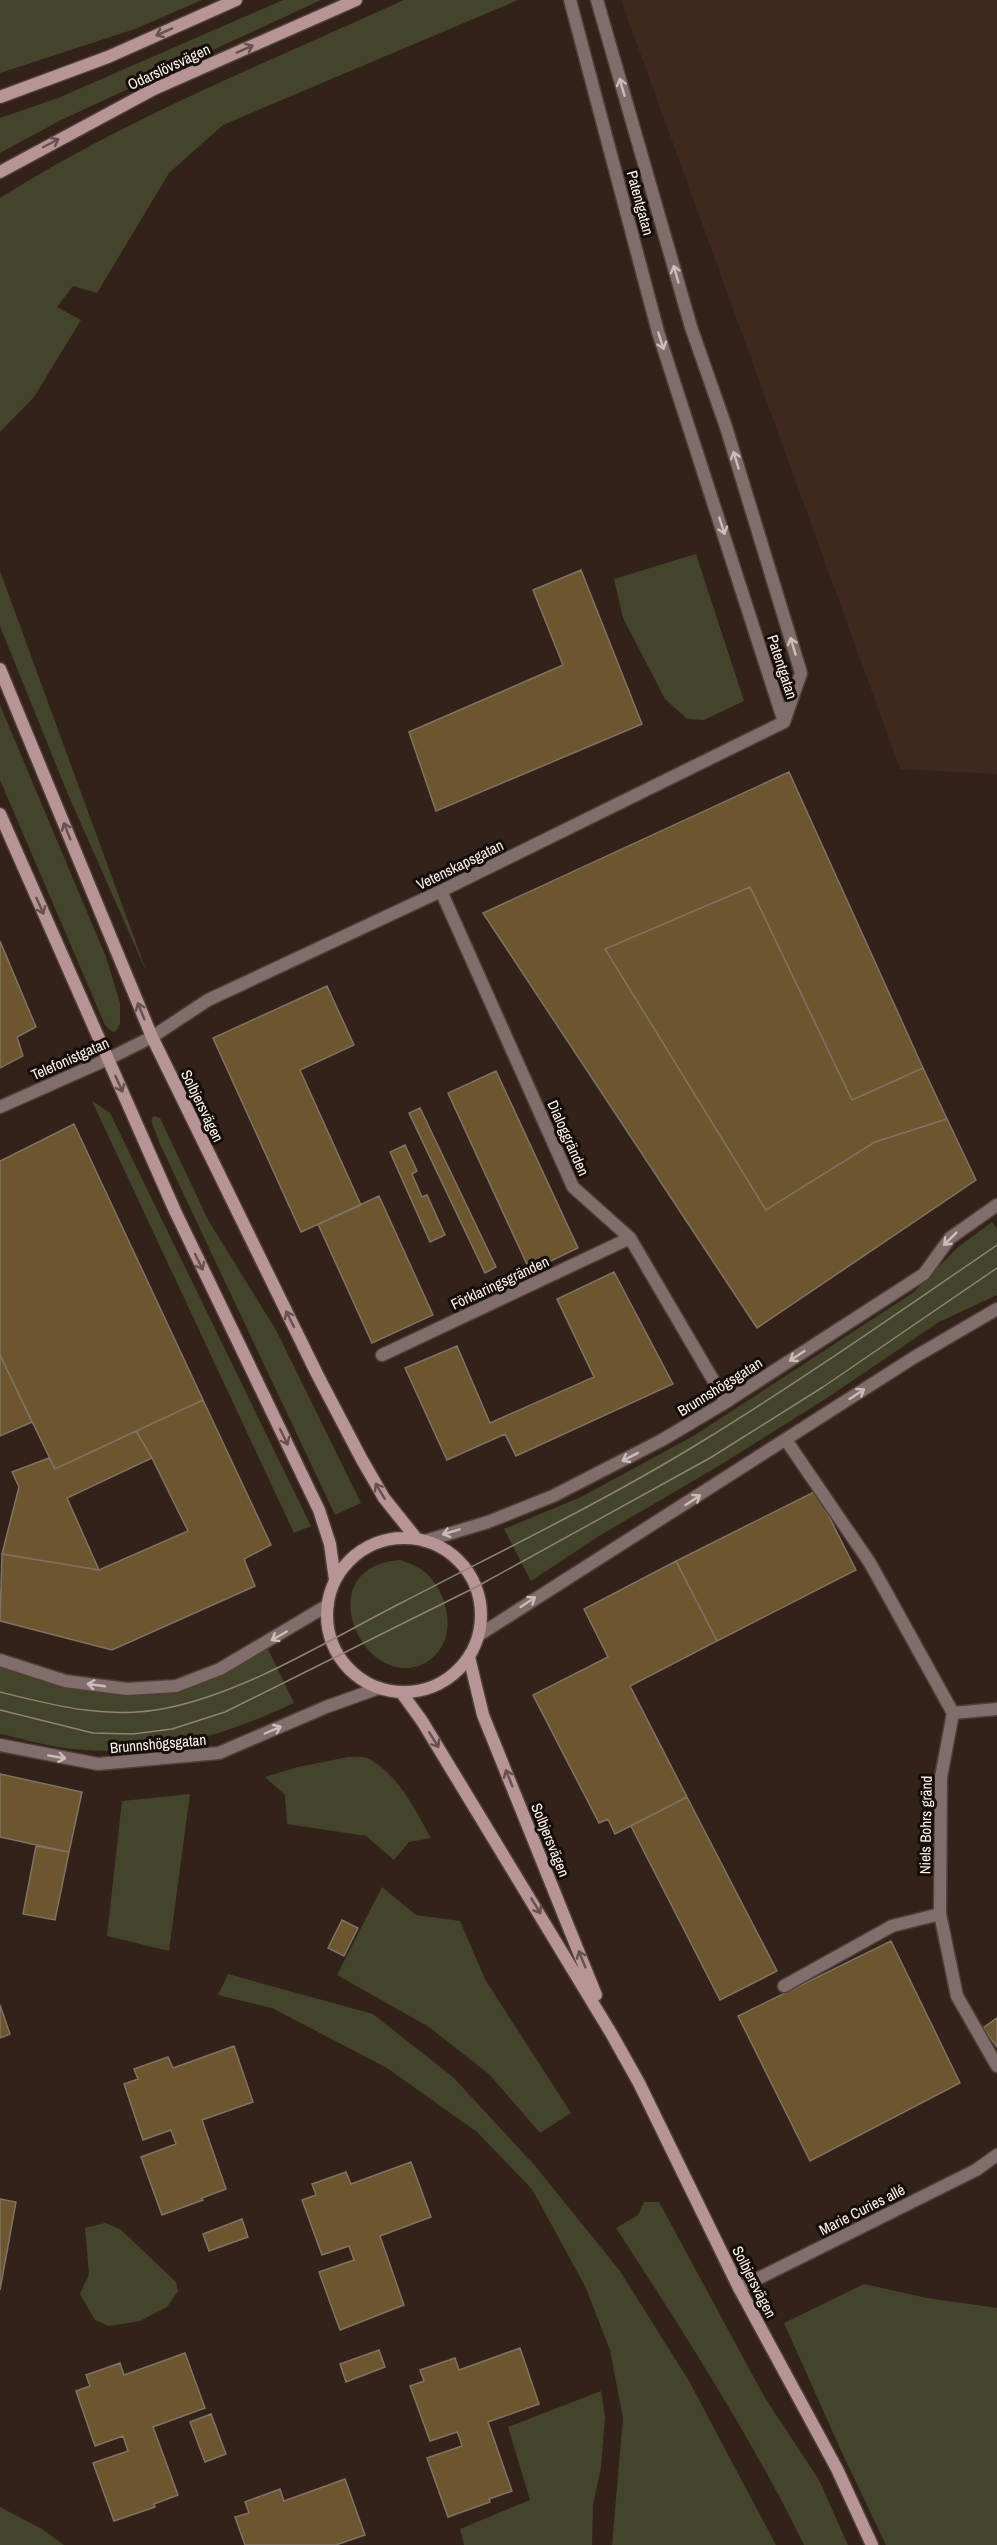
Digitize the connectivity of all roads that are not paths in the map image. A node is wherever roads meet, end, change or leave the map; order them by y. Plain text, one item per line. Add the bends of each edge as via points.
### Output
1 (236, 0) edge
2 (356, 0) edge
3 (570, 0) edge
4 (597, 0) edge
5 (0, 97) edge
6 (0, 172) edge
7 (0, 669) edge
8 (784, 722) junction
9 (0, 814) edge
10 (441, 891) junction
11 (152, 1037) junction
12 (108, 1059) junction
13 (0, 1107) edge
14 (997, 1204) edge
15 (630, 1238) junction
16 (997, 1309) edge
17 (382, 1355) dead end
18 (726, 1402) junction
19 (786, 1440) junction
20 (420, 1539) junction
21 (335, 1581) junction
22 (328, 1605) junction
23 (479, 1635) junction
24 (469, 1657) junction
25 (0, 1660) edge
26 (379, 1688) junction
27 (401, 1692) junction
28 (997, 1709) edge
29 (953, 1713) junction
30 (0, 1745) edge
31 (940, 1914) junction
32 (784, 1986) dead end
33 (611, 2032) junction
34 (997, 2067) edge
35 (997, 2155) edge
36 (739, 2288) junction
37 (872, 2545) edge

1 -> 5 main road via 108,57
6 -> 2 main road, Odarslövsvägen via 154,89
3 -> 8 street, Patentgatan via 658,332
8 -> 4 street, Patentgatan via 801,673 726,427 691,327
11 -> 7 main road, Solbjersvägen
8 - 10 street, Vetenskapsgatan
9 -> 12 main road, Solbjersvägen
10 - 11 street, Vetenskapsgatan via 208,1000
10 - 15 street, Dialoggränden via 573,1187
11 - 12 street, Telefonistgatan
20 -> 11 main road, Solbjersvägen via 384,1498 344,1426
12 - 13 street, Telefonistgatan
12 -> 21 main road, Solbjersvägen via 175,1211 319,1510 330,1544
14 -> 18 street, Brunnshögsgatan via 950,1238 924,1274
15 - 17 street, Förklaringsgränden
15 - 18 street, Dialoggränden
19 -> 16 street
18 -> 20 street, Brunnshögsgatan via 553,1496 488,1522
23 -> 19 street
19 - 29 street via 870,1563
20 - 21 main road, Solbjersvägen via 388,1540 369,1547 352,1558
20 - 23 main road, Solbjersvägen via 448,1551 466,1569 476,1587 481,1611
21 - 22 main road, Solbjersvägen
22 -> 25 street via 220,1669 176,1686 127,1689 65,1681
22 - 26 main road, Solbjersvägen via 331,1639 339,1656 356,1675
23 - 24 main road, Solbjersvägen
24 - 27 main road, Solbjersvägen via 451,1677 435,1686
33 -> 24 main road, Solbjersvägen via 483,1716
26 - 27 main road, Solbjersvägen
30 -> 26 street, Brunnshögsgatan via 98,1764 219,1754
27 -> 33 main road, Solbjersvägen via 423,1721
28 - 29 street
29 - 31 street, Niels Bohrs gränd via 941,1777
31 - 32 street via 892,1926
31 - 34 street, Niels Bohrs gränd via 957,1996
33 - 36 main road, Solbjersvägen
35 - 36 street, Marie Curies allé via 976,2170
36 - 37 main road, Solbjersvägen via 837,2469

